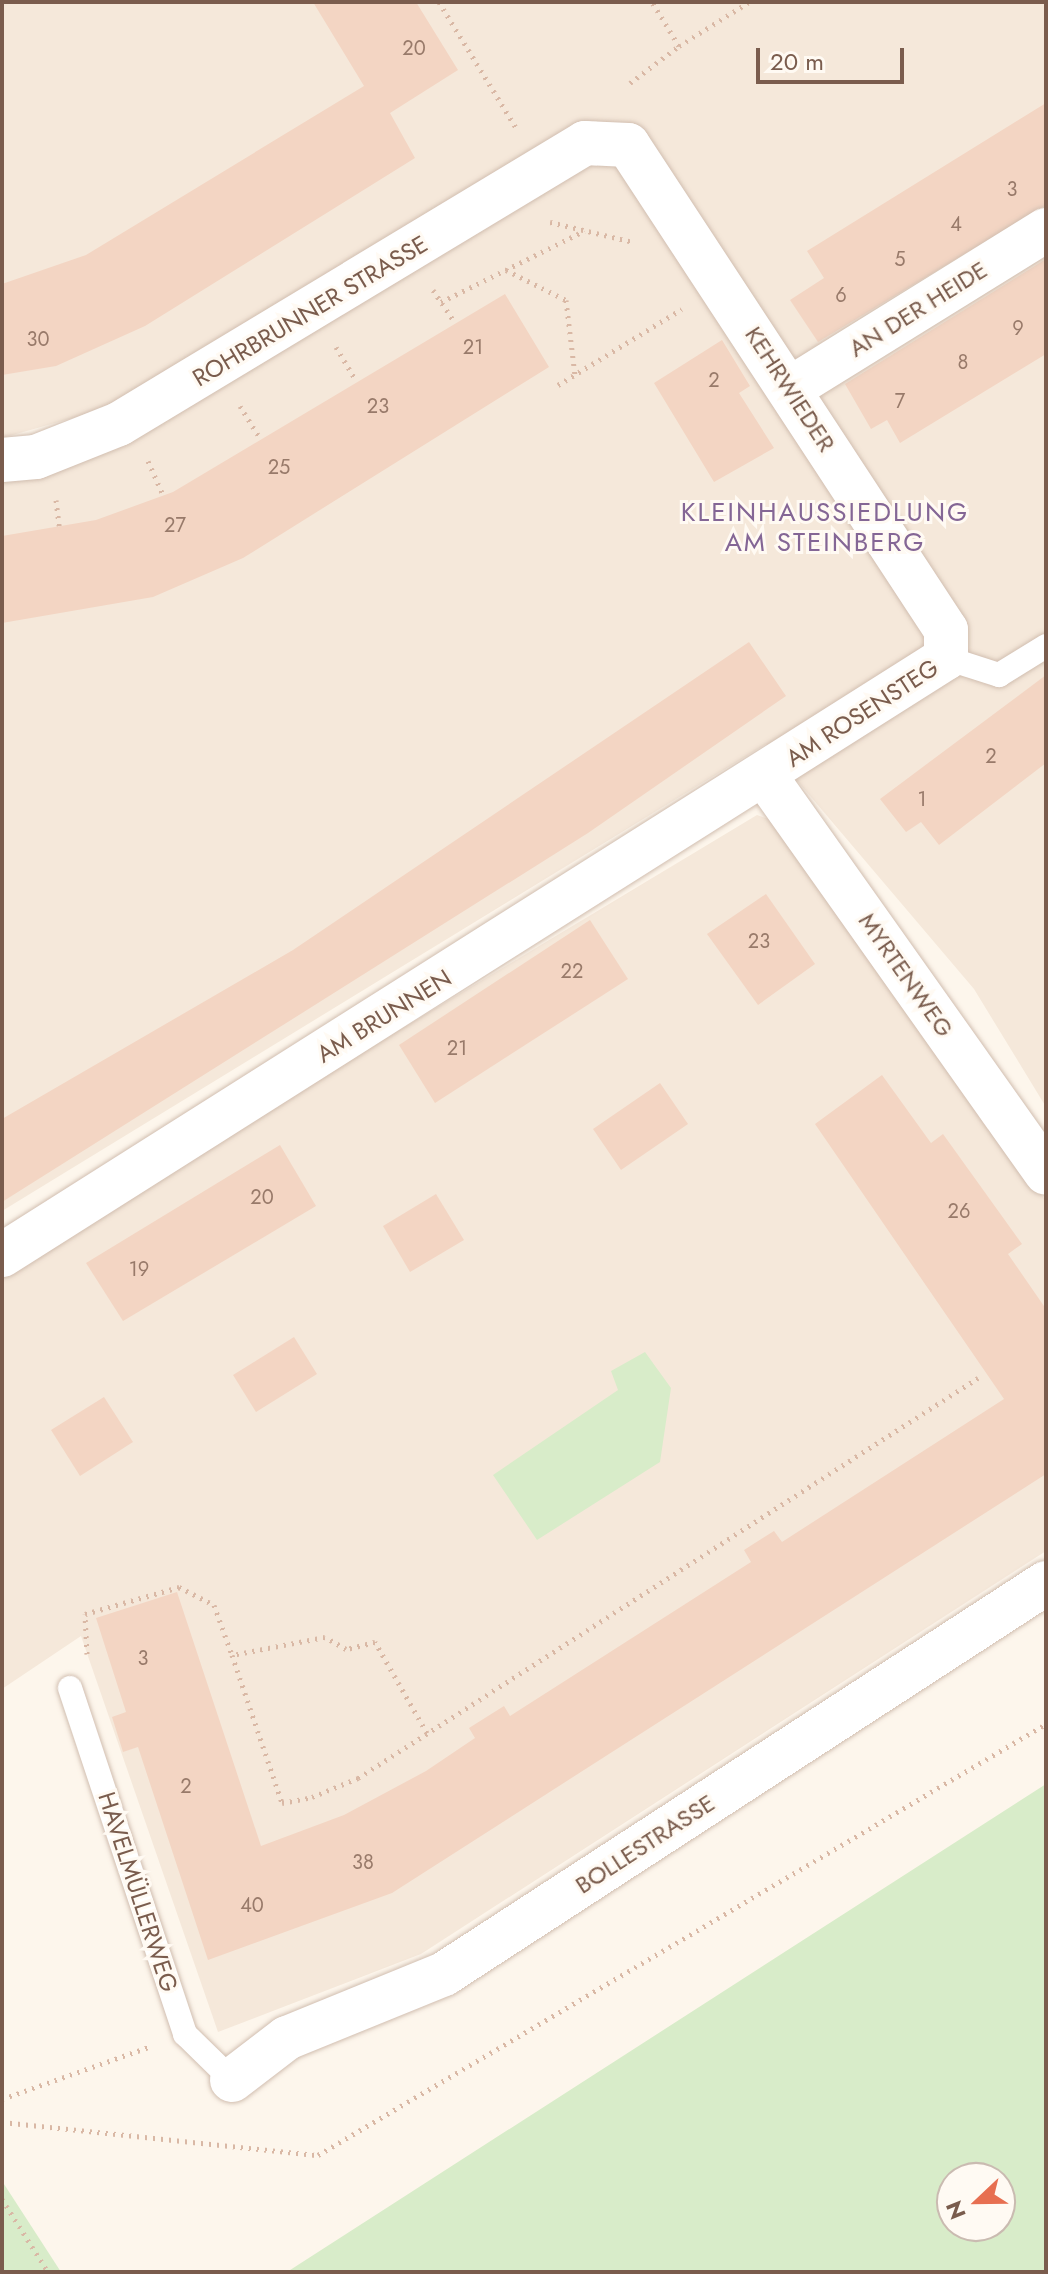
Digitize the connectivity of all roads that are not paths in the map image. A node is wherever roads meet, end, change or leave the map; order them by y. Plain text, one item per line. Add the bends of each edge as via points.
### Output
1 (607, 142) joint
2 (1046, 230) edge
3 (791, 388) junction
4 (2, 460) edge
5 (1046, 646) edge
6 (946, 658) junction
7 (765, 776) junction
8 (1046, 1173) edge
9 (2, 1255) edge
10 (1046, 1583) edge
11 (70, 1688) road end
12 (232, 2080) joint

1 - 3 street, KEHRWIEDER via 628,145
1 - 4 street, ROHRBRUNNER STRASSE via 585,143 119,424 36,457
2 - 3 street, AN DER HEIDE
3 - 6 street, KEHRWIEDER via 946,630
5 - 6 lane, AM ROSENSTEG via 999,675
6 - 7 street, AM ROSENSTEG
7 - 8 street, MYRTENWEG
7 - 9 street, AM BRUNNEN
10 - 12 street, BOLLESTRASSE via 444,1974 287,2038
11 - 12 lane, HAVELMÜLLERWEG via 185,2034

